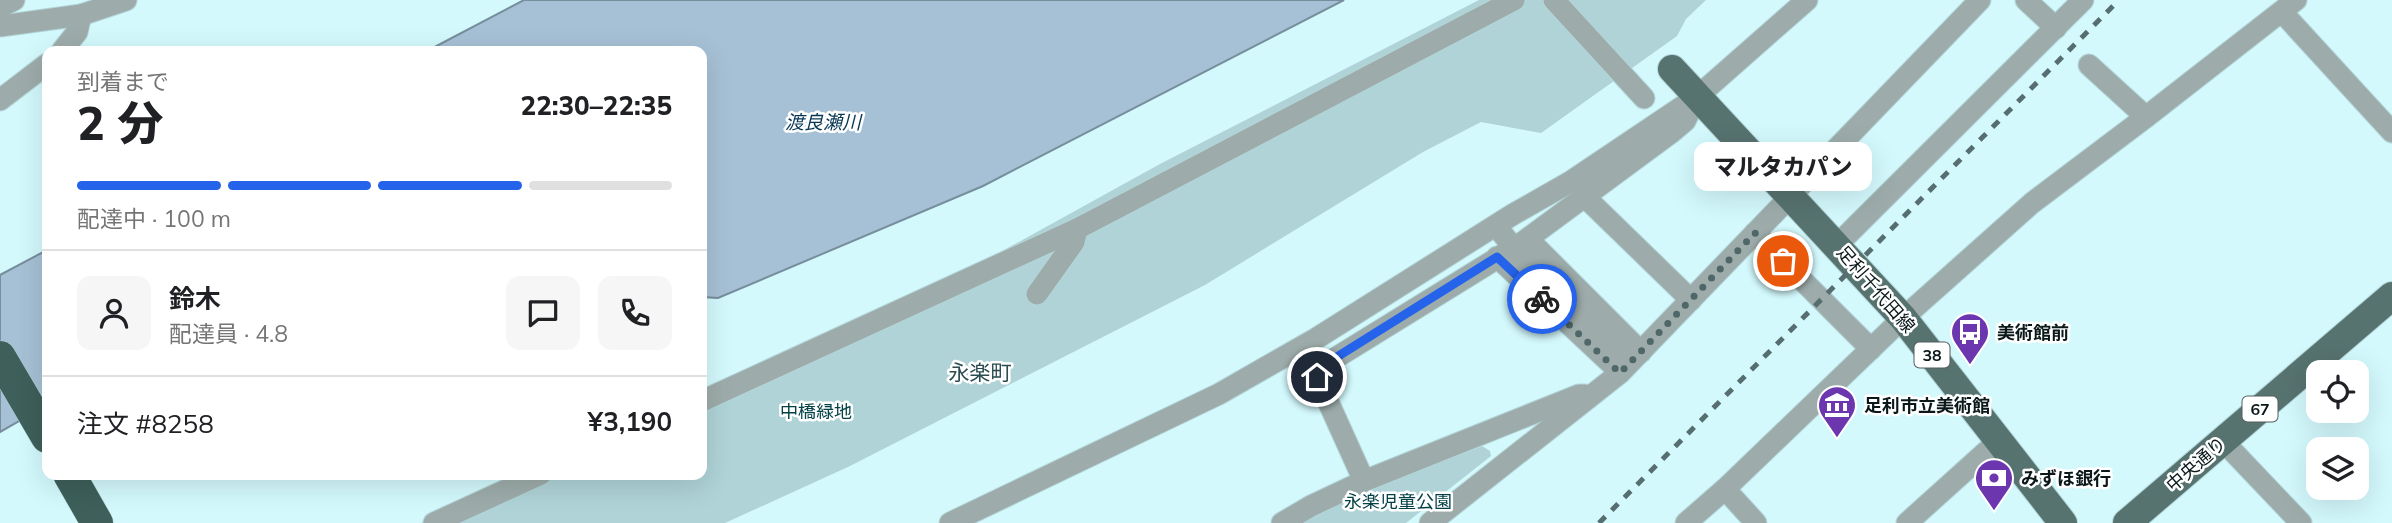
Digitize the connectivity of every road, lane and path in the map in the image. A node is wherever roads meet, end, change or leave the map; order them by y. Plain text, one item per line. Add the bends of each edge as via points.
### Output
1 (14, 0) edge
2 (126, 0) edge
3 (1514, 0) edge
4 (1554, 0) edge
5 (1807, 0) edge
6 (1980, 0) edge
7 (2026, 0) edge
8 (2083, 0) edge
9 (2289, 6) edge
10 (0, 7) edge
11 (81, 15) junction
12 (0, 26) edge
13 (2056, 28) junction
14 (66, 46) edge
15 (2089, 65) dead end
16 (42, 68) edge
17 (1672, 69) dead end
18 (1637, 90) dead end
19 (1698, 96) junction
20 (0, 100) edge
21 (2146, 117) junction
22 (2392, 132) edge
23 (1585, 197) junction
24 (1790, 197) junction
25 (1496, 226) junction
26 (1077, 229) junction
27 (1755, 233) junction
28 (1837, 245) junction
29 (1037, 294) dead end
30 (2392, 296) edge
31 (1691, 300) junction
32 (1903, 318) junction
33 (1871, 349) junction
34 (0, 356) edge
35 (1631, 362) junction
36 (1593, 395) junction
37 (707, 399) edge
38 (42, 428) edge
39 (1498, 428) junction
40 (1998, 441) junction
41 (2223, 441) junction
42 (1516, 456) junction
43 (72, 480) edge
44 (528, 480) edge
45 (1364, 481) junction
46 (1725, 489) junction
47 (97, 523) edge
48 (434, 523) edge
49 (950, 523) edge
50 (1282, 523) edge
51 (1430, 523) edge
52 (1686, 523) edge
53 (1756, 523) edge
54 (1907, 523) edge
55 (2063, 523) edge
56 (2127, 523) edge
57 (2301, 523) edge

1 - 10 street
2 - 11 street
3 - 26 street
4 - 18 street
5 - 19 street
6 - 24 street
7 - 13 street
8 - 13 street
9 - 21 street
9 - 22 street
11 - 12 street
11 - 14 street via 77,33
13 - 28 street
15 - 21 street
16 - 20 street
17 - 19 main road, 足利千代田線 / 38
19 - 23 street via 1685,121
19 - 24 main road, 足利千代田線 / 38
19 - 25 street
21 - 32 street via 2032,203
23 - 31 street
23 - 35 street via 1525,240
24 - 27 street
24 - 28 main road, 足利千代田線 / 38
25 - 35 street
25 - 49 street via 1219,394
26 - 29 street via 1074,242
26 - 37 street
27 - 31 street
27 - 33 street
28 - 32 main road, 足利千代田線 / 38
30 - 41 main road, 中央通り / 67
31 - 35 street
32 - 33 street
32 - 40 main road, 足利千代田線 / 38
33 - 46 street
34 - 38 highway
35 - 36 street
35 - 45 street via 1501,256 1316,370
36 - 39 street via 1579,395
36 - 42 street
39 - 42 street
39 - 45 street
40 - 54 street
40 - 55 main road, 足利千代田線 / 38
41 - 56 main road, 中央通り / 67
41 - 57 street
42 - 51 street
43 - 47 highway
44 - 48 street
45 - 50 street
46 - 52 street
46 - 53 street

